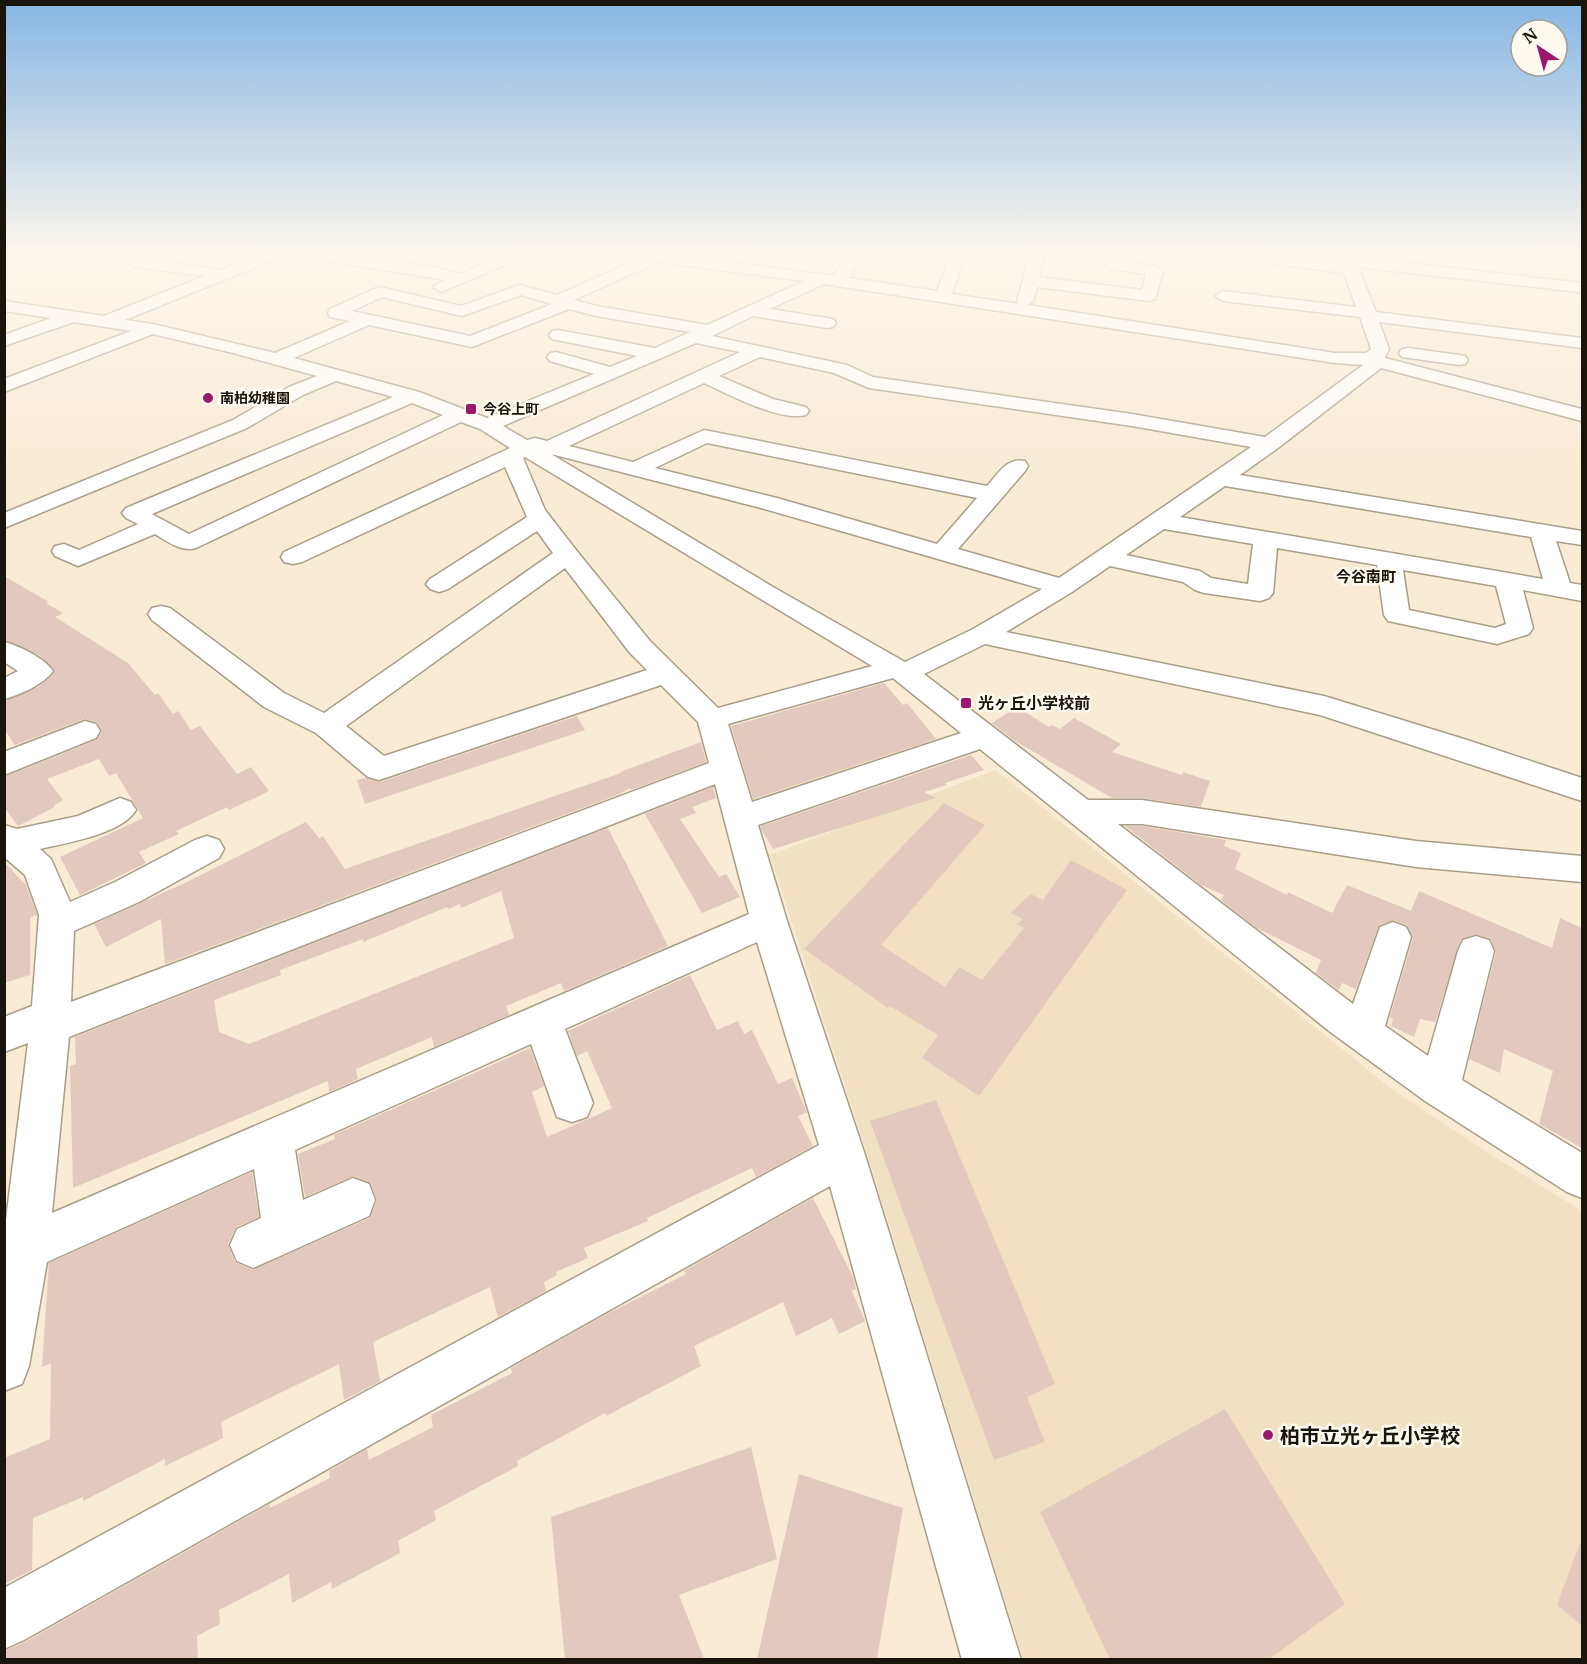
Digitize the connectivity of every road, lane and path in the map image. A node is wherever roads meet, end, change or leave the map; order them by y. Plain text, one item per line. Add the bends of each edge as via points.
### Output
1 (33, 331) edge
2 (149, 331) edge
3 (160, 331) edge
4 (342, 331) edge
5 (418, 331) edge
6 (498, 331) edge
7 (685, 331) edge
8 (707, 331) edge
9 (1160, 331) edge
10 (1371, 331) edge
11 (1488, 331) edge
12 (700, 334) junction
13 (558, 335) dead end
14 (1544, 338) junction
15 (4, 341) edge
16 (1582, 343) edge
17 (758, 351) junction
18 (657, 354) junction
19 (1374, 354) junction
20 (556, 357) dead end
21 (276, 359) junction
22 (1460, 360) dead end
23 (1582, 361) edge
24 (612, 373) junction
25 (335, 375) junction
26 (703, 376) junction
27 (4, 386) edge
28 (412, 396) junction
29 (799, 411) dead end
30 (461, 414) junction
31 (1582, 415) edge
32 (487, 425) junction
33 (1271, 444) junction
34 (524, 448) junction
35 (280, 452) junction
36 (1017, 466) dead end
37 (636, 469) junction
38 (332, 475) junction
39 (1221, 479) junction
40 (992, 494) junction
41 (540, 519) junction
42 (4, 521) edge
43 (1161, 521) junction
44 (156, 525) junction
45 (1541, 531) junction
46 (1266, 538) junction
47 (1582, 538) edge
48 (64, 551) dead end
49 (943, 552) junction
50 (567, 555) junction
51 (293, 557) dead end
52 (1105, 558) junction
53 (1389, 560) junction
54 (1507, 580) junction
55 (439, 584) dead end
56 (1063, 587) junction
57 (1558, 589) junction
58 (1582, 593) edge
59 (161, 614) dead end
60 (982, 635) junction
61 (4, 650) edge
62 (899, 670) junction
63 (664, 674) junction
64 (4, 690) edge
65 (712, 719) junction
66 (326, 726) junction
67 (86, 731) dead end
68 (985, 736) junction
69 (4, 764) edge
70 (726, 768) junction
71 (1582, 790) edge
72 (120, 810) dead end
73 (1079, 812) junction
74 (741, 818) junction
75 (8, 840) edge
76 (207, 849) dead end
77 (1582, 869) edge
78 (769, 921) junction
79 (57, 923) junction
80 (1393, 937) dead end
81 (1476, 951) dead end
82 (50, 1021) junction
83 (542, 1021) junction
84 (1363, 1032) junction
85 (4, 1035) edge
86 (1439, 1088) junction
87 (572, 1102) dead end
88 (272, 1140) junction
89 (843, 1155) junction
90 (1582, 1177) edge
91 (353, 1200) dead end
92 (18, 1208) edge
93 (26, 1248) junction
94 (4, 1366) edge
95 (4, 1620) edge
96 (992, 1659) edge

1 - 15 street
2 - 27 street
3 - 21 street
4 - 21 street
5 - 6 street via 472,342
7 - 12 street
8 - 12 street
9 - 19 street via 1335,358
10 - 19 street
11 - 14 street
12 - 17 street
12 - 18 street
13 - 18 street
14 - 16 street
14 - 23 street via 1552,357
17 - 26 street
17 - 33 street via 840,369 870,382
18 - 24 street
19 - 22 street
19 - 31 street via 1439,380
19 - 33 street via 1374,365
20 - 24 street
21 - 25 street
24 - 32 street
25 - 28 street
25 - 42 street via 296,391 240,424
26 - 29 street via 767,404
26 - 34 street
28 - 30 street
28 - 35 street
30 - 32 street
30 - 38 street
32 - 34 street
33 - 39 street
34 - 37 street
34 - 41 street via 534,511
34 - 51 street
34 - 62 street
35 - 38 street
35 - 44 street via 134,513
36 - 40 street
37 - 40 street via 704,436
37 - 49 street
38 - 44 street via 188,543
39 - 43 street
39 - 45 street
40 - 49 street
41 - 50 street
41 - 55 street
43 - 46 street
43 - 52 street
44 - 48 street via 78,559
45 - 47 street
45 - 57 street
46 - 52 street via 1260,593 1204,585 1191,576
46 - 53 street
49 - 56 street
50 - 63 street
50 - 66 street
52 - 56 street
53 - 54 street
53 - 54 street via 1397,615 1497,636 1520,627
54 - 57 street
56 - 60 street
57 - 58 street
59 - 66 street via 274,700
60 - 62 street
60 - 71 street via 1324,706
61 - 64 street via 39,671
62 - 65 street
62 - 68 street
63 - 65 street
63 - 66 street via 379,769
65 - 70 street
67 - 69 street
68 - 73 street
68 - 74 street
70 - 74 street
70 - 82 street
72 - 75 street via 85,826
73 - 77 street via 1143,812 1416,854
73 - 84 street
74 - 78 street
75 - 79 street via 39,868
76 - 79 street via 127,892
78 - 83 street
78 - 89 street
79 - 82 street
80 - 84 street
81 - 86 street
82 - 85 street
82 - 92 street
83 - 87 street
83 - 88 street
84 - 86 street
86 - 90 street
88 - 91 street via 269,1237
88 - 93 street
89 - 95 street
89 - 96 street
92 - 93 street
93 - 94 street

